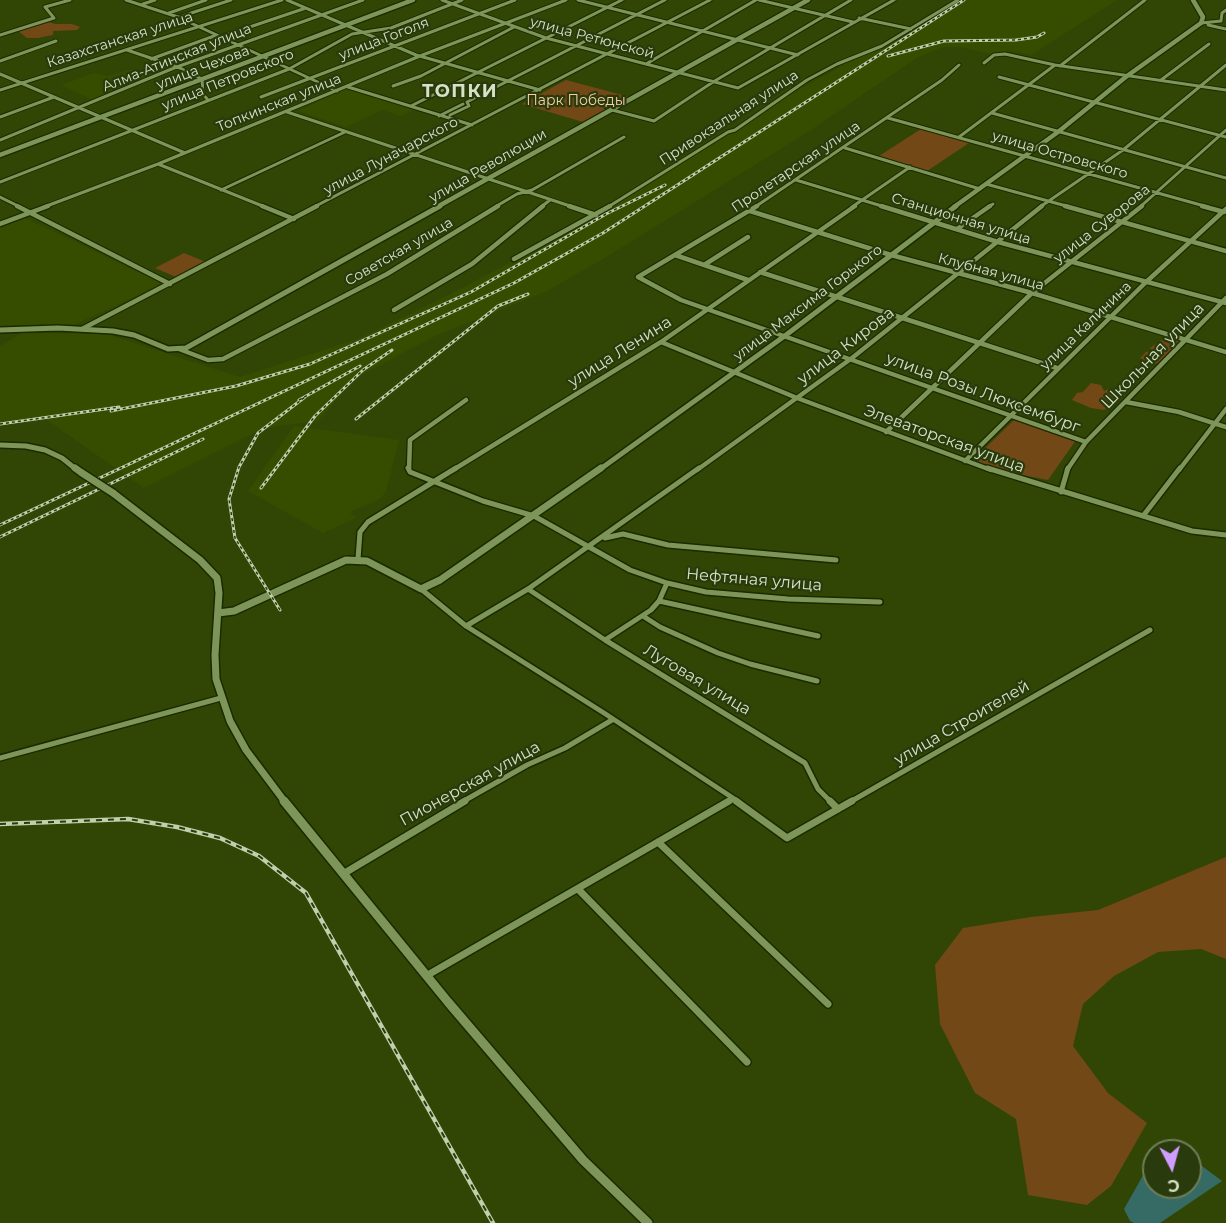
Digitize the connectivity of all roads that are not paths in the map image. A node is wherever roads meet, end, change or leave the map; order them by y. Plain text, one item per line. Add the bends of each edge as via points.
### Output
1 (69, 0) edge
2 (126, 0) edge
3 (155, 0) edge
4 (206, 0) edge
5 (231, 0) edge
6 (282, 0) edge
7 (287, 0) edge
8 (363, 0) edge
9 (413, 0) edge
10 (442, 0) edge
11 (462, 0) edge
12 (515, 0) edge
13 (566, 0) edge
14 (578, 0) edge
15 (622, 0) edge
16 (665, 0) edge
17 (710, 0) edge
18 (758, 0) edge
19 (808, 0) edge
20 (851, 0) edge
21 (894, 0) edge
22 (958, 0) edge
23 (1145, 0) edge
24 (1193, 0) edge
25 (141, 4) junction
26 (452, 4) junction
27 (609, 7) junction
28 (306, 8) junction
29 (793, 8) junction
30 (1226, 10) edge
31 (169, 13) junction
32 (321, 14) junction
33 (480, 14) junction
34 (638, 14) junction
35 (825, 15) junction
36 (178, 17) junction
37 (859, 18) junction
38 (668, 21) junction
39 (853, 22) junction
40 (503, 23) junction
41 (1201, 23) junction
42 (346, 24) junction
43 (198, 27) junction
44 (514, 27) junction
45 (911, 29) junction
46 (1226, 29) edge
47 (702, 30) junction
48 (362, 31) junction
49 (0, 35) edge
50 (218, 36) junction
51 (546, 38) junction
52 (737, 38) junction
53 (56, 41) dead end
54 (238, 44) junction
55 (1209, 44) dead end
56 (393, 45) junction
57 (574, 46) junction
58 (772, 47) junction
59 (127, 50) junction
60 (608, 54) junction
61 (798, 55) junction
62 (264, 56) junction
63 (420, 56) junction
64 (151, 59) junction
65 (0, 61) edge
66 (445, 63) junction
67 (984, 63) dead end
68 (645, 64) junction
69 (959, 65) dead end
70 (1058, 65) junction
71 (1226, 65) edge
72 (174, 68) junction
73 (289, 69) junction
74 (477, 72) junction
75 (678, 72) junction
76 (0, 74) edge
77 (1127, 76) junction
78 (999, 77) dead end
79 (202, 79) junction
80 (312, 79) junction
81 (1161, 80) junction
82 (509, 81) junction
83 (713, 82) junction
84 (22, 83) junction
85 (1026, 85) junction
86 (393, 86) dead end
87 (1201, 86) junction
88 (348, 87) junction
89 (738, 88) joint
90 (0, 90) edge
91 (540, 90) junction
92 (1226, 90) edge
93 (337, 91) junction
94 (54, 97) junction
95 (261, 97) dead end
96 (208, 100) junction
97 (1094, 103) junction
98 (463, 104) dead end
99 (411, 106) junction
100 (81, 108) junction
101 (612, 110) junction
102 (287, 112) junction
103 (992, 113) junction
104 (450, 115) dead end
105 (439, 116) junction
106 (0, 117) edge
107 (102, 118) junction
108 (888, 118) junction
109 (1160, 121) junction
110 (472, 125) junction
111 (131, 130) junction
112 (1226, 130) edge
113 (345, 132) junction
114 (1058, 132) junction
115 (1220, 135) junction
116 (624, 137) dead end
117 (959, 137) junction
118 (1226, 137) edge
119 (0, 140) edge
120 (845, 148) junction
121 (1123, 150) junction
122 (185, 153) junction
123 (0, 155) edge
124 (417, 155) junction
125 (1024, 156) junction
126 (158, 164) junction
127 (910, 167) junction
128 (1186, 167) junction
129 (1088, 174) junction
130 (1226, 177) edge
131 (490, 179) junction
132 (796, 180) junction
133 (0, 182) edge
134 (986, 184) junction
135 (980, 189) junction
136 (221, 190) junction
137 (527, 191) junction
138 (1158, 193) junction
139 (0, 197) edge
140 (550, 200) junction
141 (864, 200) junction
142 (1047, 202) junction
143 (993, 204) dead end
144 (750, 211) junction
145 (1225, 211) edge
146 (28, 213) junction
147 (596, 215) junction
148 (294, 219) junction
149 (934, 222) junction
150 (1122, 223) junction
151 (0, 224) edge
152 (957, 229) junction
153 (815, 232) junction
154 (748, 237) dead end
155 (1192, 241) junction
156 (998, 242) junction
157 (1226, 251) edge
158 (675, 255) junction
159 (891, 255) junction
160 (514, 259) dead end
161 (1070, 262) junction
162 (704, 265) junction
163 (760, 272) junction
164 (960, 274) junction
165 (638, 277) joint
166 (748, 280) junction
167 (1145, 283) junction
168 (170, 284) junction
169 (1032, 293) junction
170 (836, 296) junction
171 (1225, 301) edge
172 (709, 309) junction
173 (394, 310) dead end
174 (904, 317) junction
175 (1111, 317) junction
176 (82, 328) junction
177 (0, 330) edge
178 (786, 335) junction
179 (1186, 340) junction
180 (661, 342) junction
181 (980, 343) junction
182 (179, 349) junction
183 (1226, 352) edge
184 (852, 358) junction
185 (1057, 368) junction
186 (735, 372) junction
187 (933, 387) junction
188 (797, 398) junction
189 (465, 400) dead end
190 (1126, 402) junction
191 (1226, 410) edge
192 (1012, 416) junction
193 (1215, 423) junction
194 (1226, 427) edge
195 (886, 432) junction
196 (1086, 442) junction
197 (0, 445) edge
198 (964, 461) junction
199 (433, 482) junction
200 (1061, 492) junction
201 (534, 516) junction
202 (1143, 516) junction
203 (1226, 535) edge
204 (603, 538) junction
205 (590, 547) junction
206 (358, 559) junction
207 (836, 560) dead end
208 (667, 583) junction
209 (421, 589) junction
210 (528, 589) junction
211 (659, 601) junction
212 (880, 602) dead end
213 (234, 610) junction
214 (218, 613) junction
215 (643, 616) junction
216 (466, 626) junction
217 (217, 628) junction
218 (1150, 630) dead end
219 (818, 636) dead end
220 (605, 640) junction
221 (817, 681) dead end
222 (221, 698) junction
223 (612, 720) junction
224 (0, 758) edge
225 (732, 799) junction
226 (838, 809) junction
227 (658, 842) junction
228 (343, 874) junction
229 (578, 889) junction
230 (426, 976) junction
231 (828, 1004) dead end
232 (747, 1062) dead end
233 (648, 1223) edge

1 - 49 street via 45,8 54,18
2 - 25 street
3 - 25 street
4 - 31 street
5 - 36 street
6 - 43 street, Казахстанская улица
7 - 28 street
8 - 32 street, Алма-Атинская улица
9 - 42 street, улица Чехова
10 - 26 street, улица Ретюнской
11 - 26 street, улица Петровского
12 - 33 street, улица Гоголя
13 - 40 street, Топкинская улица
14 - 27 street
15 - 27 street
16 - 34 street
17 - 38 street, улица Луначарского
18 - 29 street
18 - 47 street
19 - 29 street, улица Революции
20 - 35 street
21 - 37 street
22 - 45 street, Привокзальная улица
23 - 70 street
24 - 41 street via 1203,17
25 - 31 street
26 - 33 street, улица Ретюнской
26 - 48 street, улица Петровского via 391,28
27 - 34 street
27 - 51 street
28 - 32 street
28 - 50 street
29 - 35 street
29 - 52 street, улица Революции
30 - 41 street, улица Максима Горького via 1221,13 1221,21
31 - 36 street
32 - 42 street
32 - 54 street, Алма-Атинская улица
33 - 40 street, улица Ретюнской
33 - 56 street, улица Гоголя
34 - 38 street
34 - 57 street
35 - 39 street
35 - 58 street
36 - 43 street
37 - 39 street
37 - 45 street
38 - 47 street
38 - 60 street, улица Луначарского
39 - 61 street
40 - 44 street, улица Ретюнской
40 - 63 street, Топкинская улица
41 - 46 street
41 - 77 street, улица Максима Горького
42 - 48 street
42 - 62 street, улица Чехова
43 - 50 street
43 - 59 street, Казахстанская улица
44 - 51 street, улица Ретюнской
44 - 66 street
45 - 147 street, Привокзальная улица via 807,80 735,130
47 - 52 street
47 - 68 street
48 - 56 street
48 - 73 street, улица Петровского
50 - 54 street
50 - 64 street
51 - 57 street, улица Ретюнской
51 - 74 street
52 - 58 street
52 - 75 street, улица Революции
53 - 65 street
54 - 62 street
54 - 72 street, Алма-Атинская улица
55 - 81 street
56 - 63 street
56 - 80 street, улица Гоголя
57 - 60 street, улица Ретюнской
57 - 82 street
58 - 61 street
58 - 83 street
59 - 64 street
59 - 84 street, Казахстанская улица
60 - 68 street, улица Ретюнской
60 - 91 street, улица Луначарского
61 - 89 street
62 - 73 street
62 - 79 street, улица Чехова
63 - 66 street
63 - 88 street, Топкинская улица
64 - 72 street
66 - 74 street
66 - 86 street
67 - 70 street via 999,53
68 - 75 street, улица Ретюнской
69 - 108 street, Пролетарская улица
70 - 77 street
70 - 85 street
71 - 87 street, улица Кирова
72 - 79 street
72 - 100 street, Алма-Атинская улица
73 - 80 street
73 - 96 street, улица Петровского
74 - 82 street
74 - 99 street
75 - 83 street, улица Ретюнской
75 - 101 street, улица Революции
76 - 84 street
77 - 81 street
77 - 97 street, улица Максима Горького
78 - 85 street
79 - 96 street via 203,94
79 - 107 street, улица Чехова
80 - 93 street
80 - 95 street, улица Гоголя
81 - 87 street
82 - 91 street
82 - 104 street
83 - 89 street, улица Ретюнской
83 - 101 street via 654,121
84 - 90 street, Казахстанская улица
84 - 94 street
85 - 97 street
85 - 103 street via 1026,90
87 - 92 street
87 - 109 street, улица Кирова
88 - 93 street, Топкинская улица
88 - 99 street
91 - 110 street, улица Луначарского
93 - 102 street, Топкинская улица
94 - 100 street
94 - 106 street
96 - 111 street, улица Петровского
97 - 109 street
97 - 114 street, улица Максима Горького
98 - 105 street
99 - 105 street
100 - 107 street
100 - 119 street, Алма-Атинская улица
101 - 131 street, улица Революции
102 - 113 street
102 - 122 street, Топкинская улица
103 - 114 street
103 - 117 street
105 - 110 street
107 - 111 street
107 - 123 street, улица Чехова
108 - 117 street, улица Островского
108 - 120 street, Пролетарская улица
109 - 115 street
109 - 121 street, улица Кирова
110 - 124 street, улица Луначарского
111 - 122 street
111 - 133 street, улица Петровского
112 - 115 street, улица Суворова
113 - 124 street
113 - 136 street
114 - 121 street
114 - 125 street, улица Максима Горького
115 - 118 street
115 - 128 street, улица Суворова
116 - 137 street, Советская улица
117 - 125 street, улица Островского
120 - 127 street
120 - 132 street, Пролетарская улица
121 - 128 street
121 - 129 street, улица Кирова
122 - 126 street, Топкинская улица
124 - 131 street
124 - 148 street, улица Луначарского
125 - 129 street, улица Островского
125 - 134 street, улица Максима Горького
126 - 136 street
126 - 146 street, Топкинская улица
127 - 135 street
127 - 141 street, улица Ленина
128 - 130 street
128 - 138 street, улица Суворова
129 - 138 street, улица Островского
129 - 142 street, улица Кирова
131 - 137 street
131 - 182 street, улица Революции
132 - 141 street, Станционная улица
132 - 144 street, Пролетарская улица
134 - 135 street, улица Максима Горького
134 - 142 street
135 - 149 street, улица Максима Горького
136 - 148 street
137 - 140 street
137 - 182 street, Советская улица via 387,274 223,359 208,360
138 - 145 street, улица Островского
138 - 150 street, улица Суворова
139 - 146 street
140 - 147 street
140 - 173 street via 472,264
141 - 149 street, Станционная улица
141 - 153 street, улица Ленина
142 - 150 street
142 - 156 street, улица Кирова
143 - 152 street
144 - 153 street, Клубная улица
144 - 158 street, Пролетарская улица
145 - 155 street, улица Калинина
146 - 151 street, Топкинская улица
146 - 168 street
147 - 160 street, Привокзальная улица
148 - 168 street, улица Луначарского
149 - 152 street, Станционная улица
149 - 159 street, улица Максима Горького
150 - 155 street
150 - 161 street, улица Суворова
152 - 156 street, Станционная улица
153 - 159 street, Клубная улица
153 - 163 street, улица Ленина
154 - 162 street
155 - 157 street
155 - 167 street, улица Калинина
156 - 161 street, Станционная улица
156 - 164 street, улица Кирова
158 - 162 street
158 - 165 street, Пролетарская улица
159 - 164 street, Клубная улица
159 - 170 street, улица Максима Горького
161 - 167 street, Станционная улица
161 - 169 street, улица Суворова
162 - 166 street
163 - 166 street, улица Ленина
163 - 170 street
164 - 169 street, Клубная улица
164 - 174 street, улица Кирова
165 - 172 street, улица Розы Люксембург via 658,290
166 - 172 street, улица Ленина
167 - 171 street, Станционная улица
167 - 175 street, улица Калинина
168 - 176 street, улица Луначарского
169 - 175 street, Клубная улица
169 - 181 street, улица Суворова
170 - 174 street
170 - 178 street, улица Максима Горького
171 - 179 street, Школьная улица
172 - 178 street, улица Розы Люксембург
172 - 180 street, улица Ленина
174 - 181 street
174 - 184 street, улица Кирова
175 - 179 street, Клубная улица
175 - 185 street, улица Калинина
176 - 177 street
176 - 182 street via 128,333 168,349
178 - 184 street, улица Розы Люксембург
178 - 186 street, улица Максима Горького
179 - 183 street, Клубная улица
179 - 190 street, Школьная улица
180 - 186 street, Элеваторская улица
180 - 199 street, улица Ленина
181 - 185 street
181 - 187 street, улица Суворова
184 - 187 street, улица Розы Люксембург
184 - 188 street, улица Кирова
185 - 192 street, улица Калинина
186 - 188 street, Элеваторская улица
186 - 201 street, улица Максима Горького
187 - 192 street, улица Розы Люксембург
187 - 195 street, улица Суворова
188 - 195 street, Элеваторская улица
188 - 204 street, улица Кирова
189 - 199 street, Нефтяная улица via 410,440 407,469
190 - 193 street
190 - 196 street, Школьная улица
191 - 193 street
192 - 196 street, улица Розы Люксембург
192 - 198 street, улица Калинина
193 - 194 street
193 - 202 street
195 - 198 street, Элеваторская улица
196 - 200 street, Школьная улица via 1065,473
197 - 214 street, bridge via 26,446 62,458 200,560 213,572 219,585
198 - 200 street, Элеваторская улица
199 - 201 street, Нефтяная улица
199 - 206 street, улица Ленина via 364,525
200 - 202 street, Элеваторская улица
201 - 205 street, Нефтяная улица
201 - 209 street, улица Максима Горького
202 - 203 street, Элеваторская улица via 1192,531
204 - 205 street, улица Кирова
204 - 207 street via 623,534 668,545
205 - 208 street, Нефтяная улица via 630,570
205 - 210 street, улица Кирова
206 - 209 street
206 - 213 street via 334,563
208 - 211 street
208 - 212 street, Нефтяная улица via 706,592
209 - 216 street
210 - 216 street, улица Кирова
210 - 220 street, Луговая улица
211 - 215 street
211 - 219 street
213 - 214 street
213 - 217 street
214 - 217 street
215 - 220 street
215 - 221 street via 718,653
216 - 223 street
217 - 222 street via 215,666
218 - 226 street, улица Строителей
220 - 226 street, Луговая улица via 805,763 818,789
222 - 224 street
222 - 228 street via 240,741
223 - 225 street
223 - 228 street, Пионерская улица via 566,748 492,784
225 - 226 street, улица Строителей via 787,838
225 - 227 street
227 - 229 street
227 - 231 street
228 - 230 street
229 - 230 street
229 - 232 street
230 - 233 street via 583,1160

